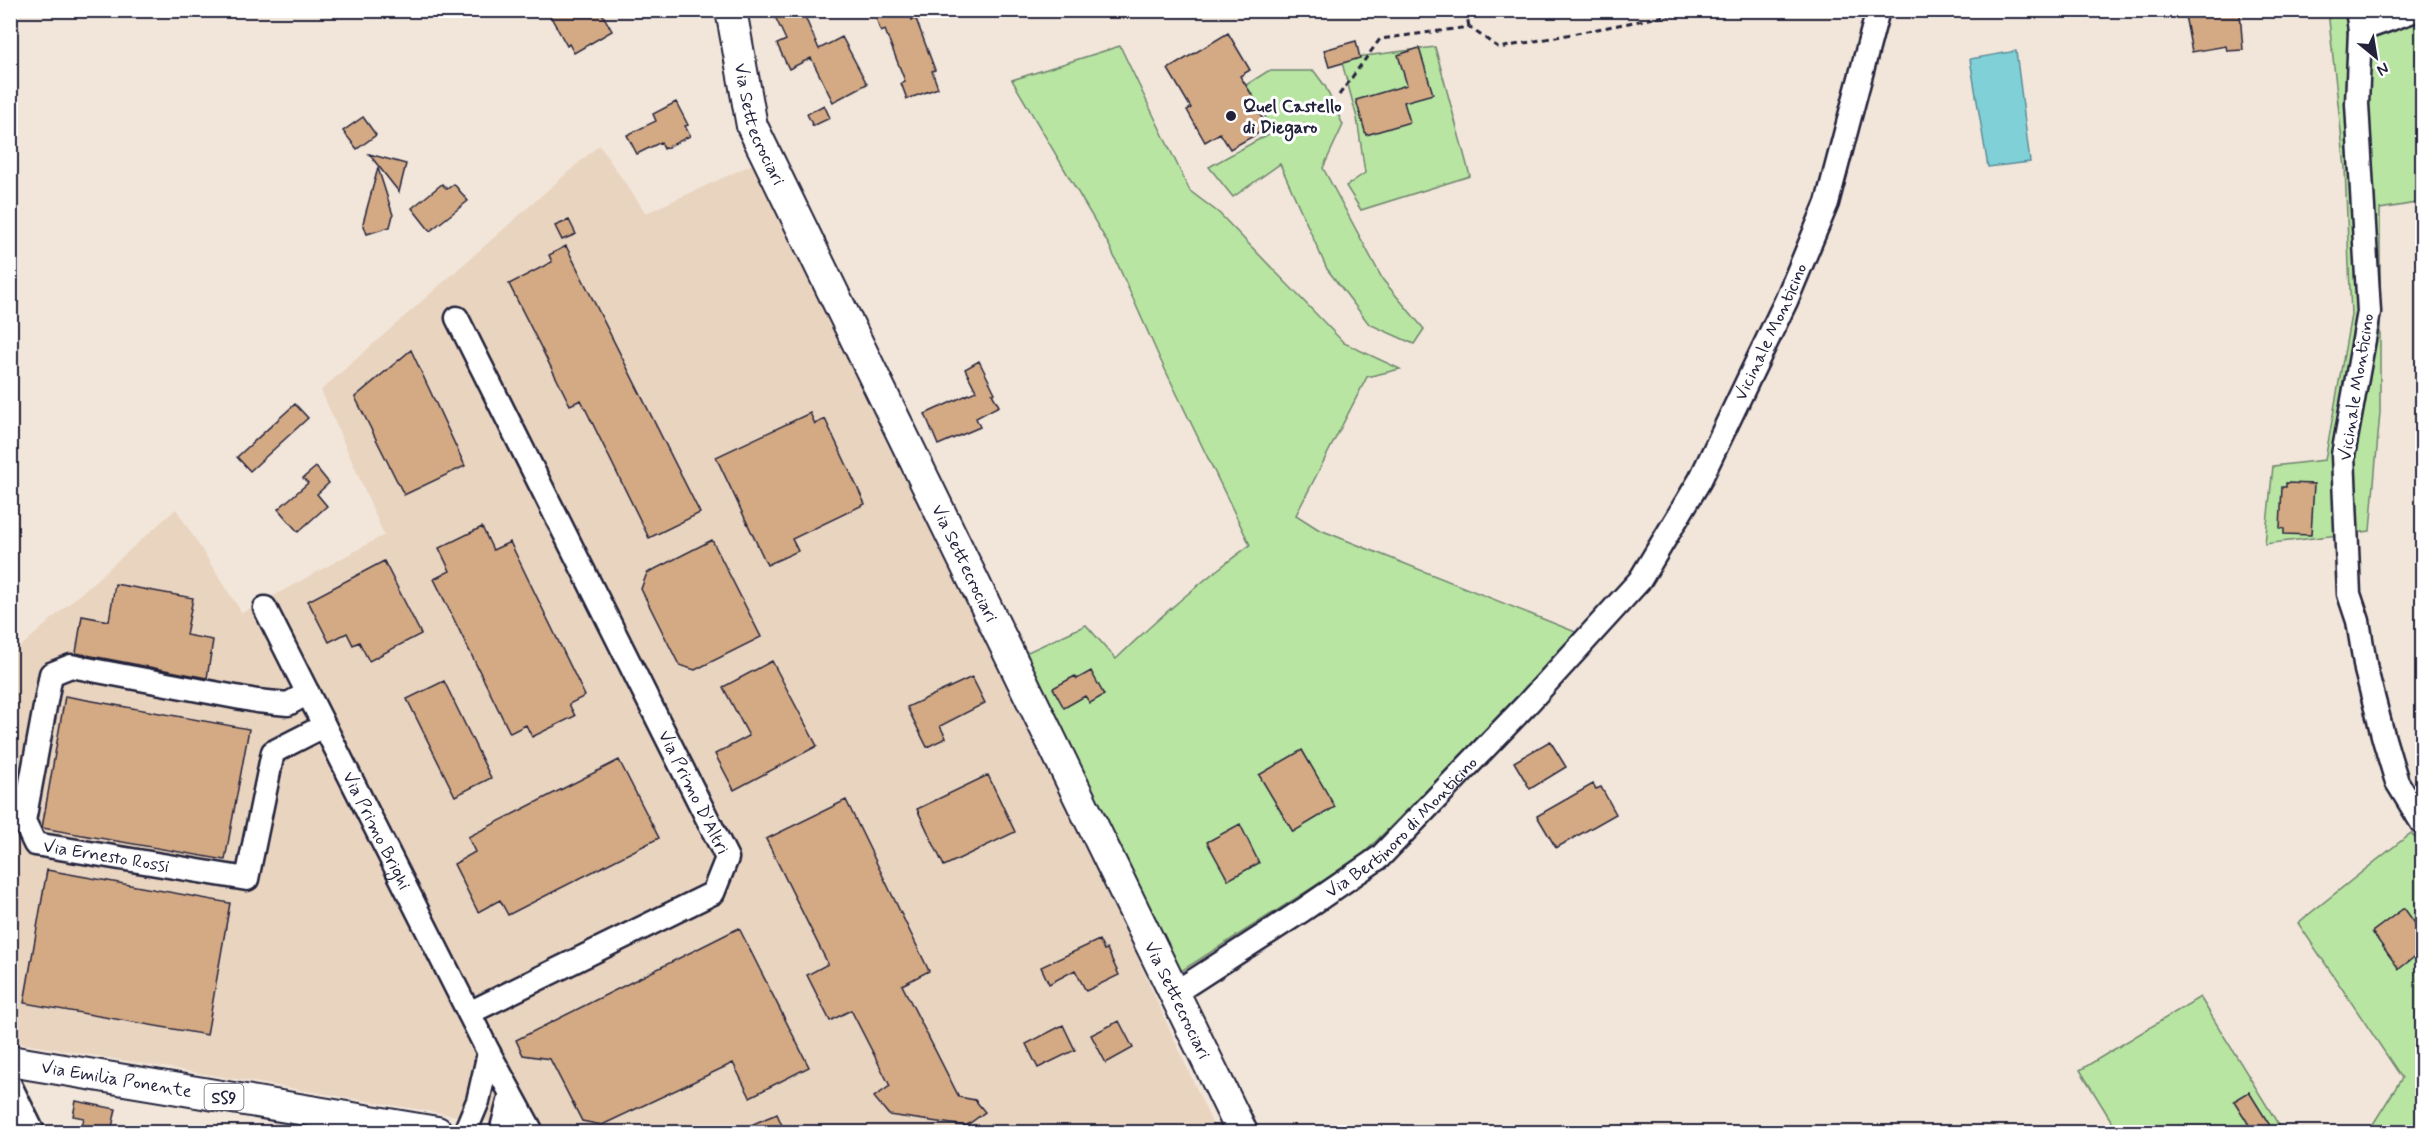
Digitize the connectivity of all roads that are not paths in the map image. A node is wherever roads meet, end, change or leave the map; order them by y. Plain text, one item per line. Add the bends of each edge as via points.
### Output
1 (731, 10) edge
2 (1878, 10) edge
3 (2416, 10) edge
4 (2358, 20) edge
5 (457, 318) dead end
6 (265, 608) dead end
7 (1600, 624) joint
8 (308, 693) junction
9 (324, 726) junction
10 (2422, 823) edge
11 (1173, 994) junction
12 (469, 1013) junction
13 (489, 1053) junction
14 (10, 1061) edge
15 (10, 1085) edge
16 (511, 1094) junction
17 (478, 1101) junction
18 (1234, 1124) edge
19 (33, 1132) edge
20 (437, 1132) edge
21 (465, 1132) edge
22 (493, 1132) edge
23 (501, 1132) edge
24 (532, 1132) edge

1 - 11 main road, Via Settecrociari via 752,126
2 - 7 street, Vicinale Monticino via 1827,203 1786,301 1700,480 1640,580
3 - 4 street
4 - 10 street, Vicinale Monticino via 2358,104 2369,312 2343,455 2349,594 2397,783
5 - 12 street, Via Primo D'Altri via 727,858 713,893
6 - 8 street, Via Primo Brighi
7 - 11 street, Via Bertinoro di Monticino via 1380,857
8 - 9 street, Via Primo Brighi
8 - 9 street, Via Ernesto Rossi via 288,704 71,666 51,674 24,820 35,844 247,879 273,752
9 - 12 street, Via Primo Brighi
11 - 18 main road, Via Settecrociari
12 - 13 street, Via Primo Brighi
13 - 16 street, Via Primo Brighi
13 - 17 street
14 - 20 main road, Via Emilia Ponente / SS9
15 - 19 street
16 - 23 street
16 - 24 street, Via Primo Brighi
17 - 21 street
17 - 22 street

